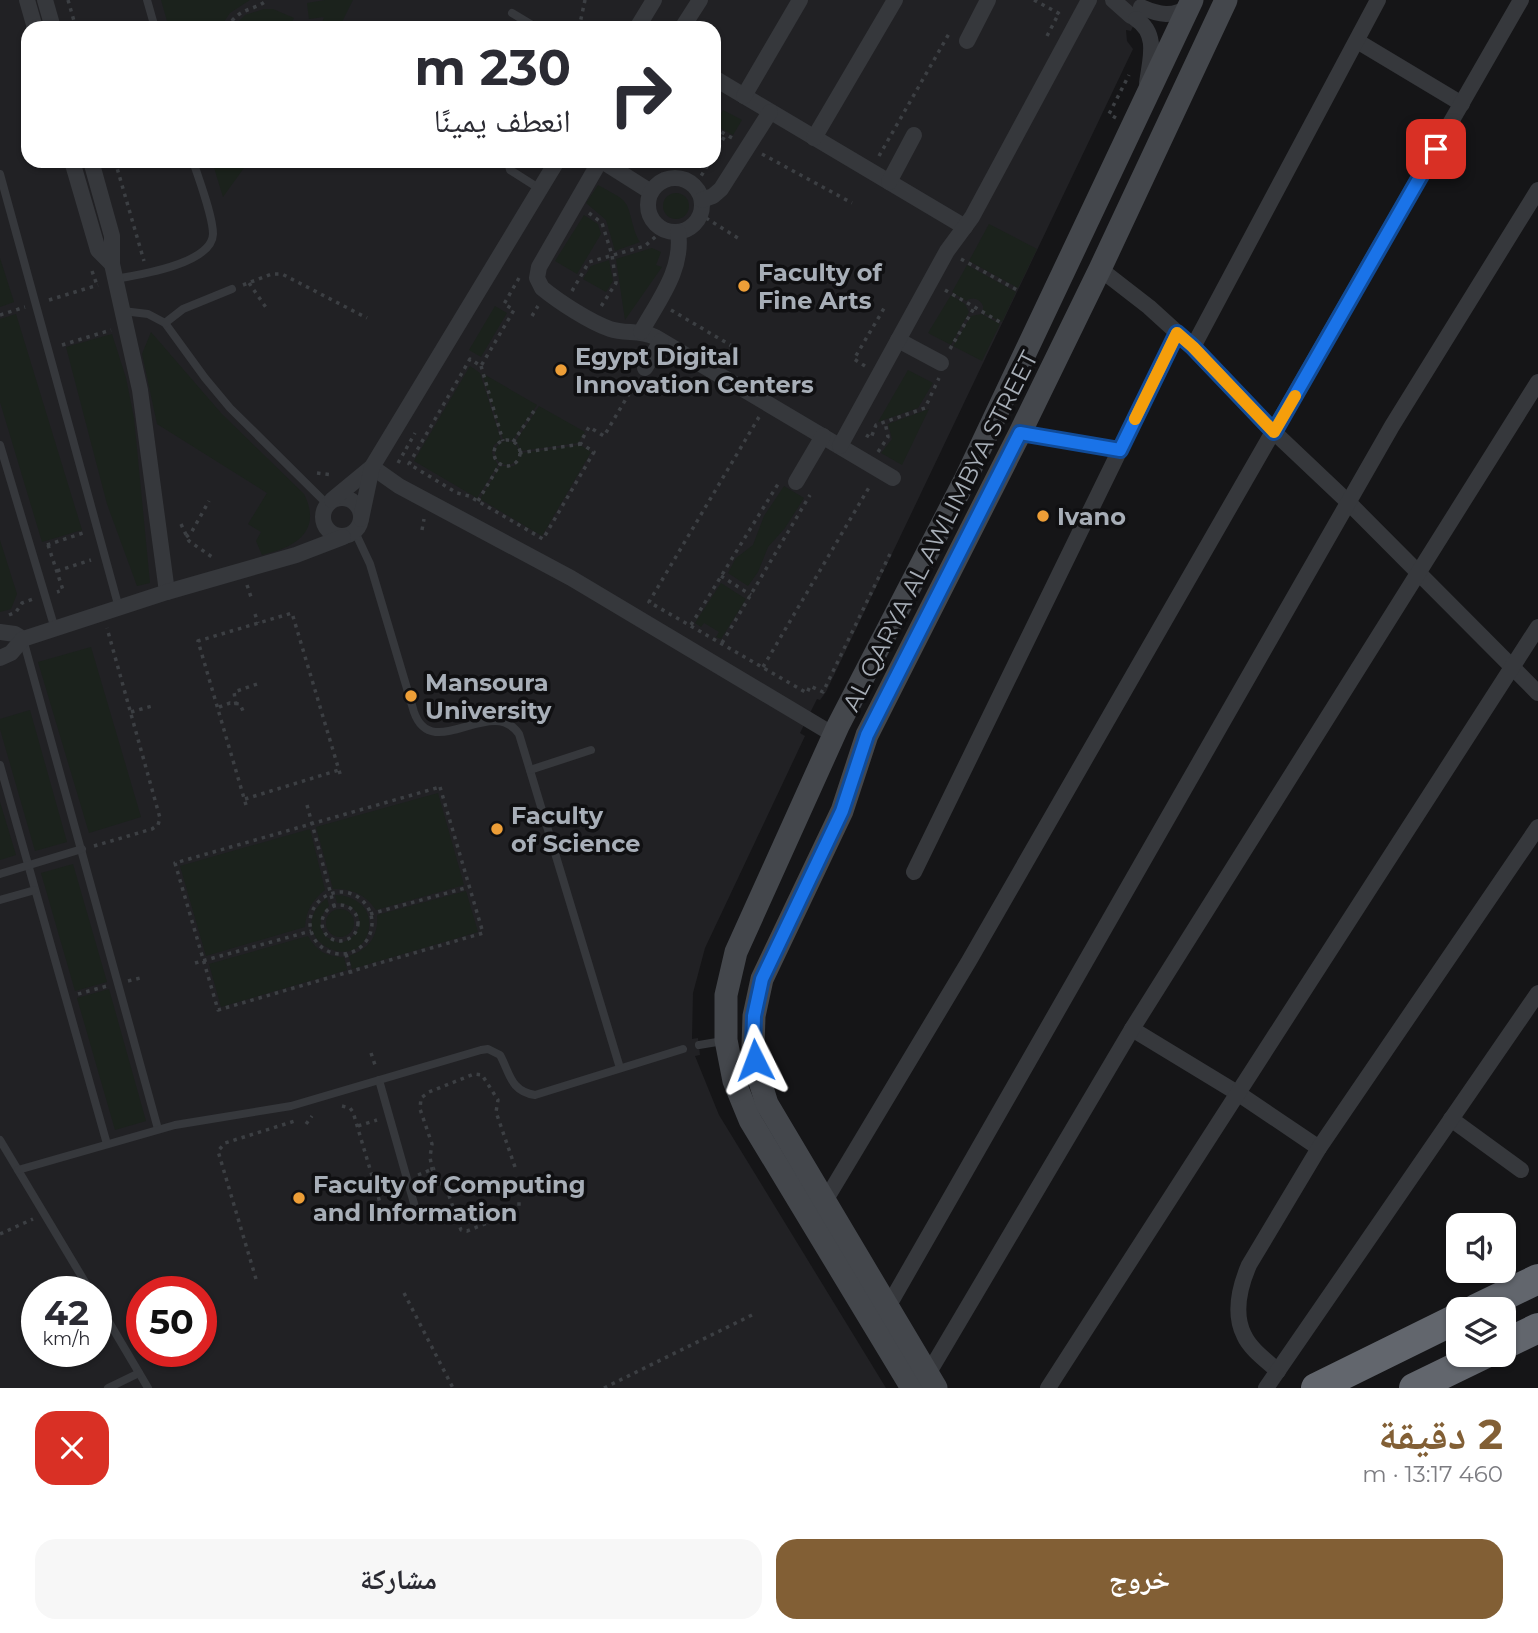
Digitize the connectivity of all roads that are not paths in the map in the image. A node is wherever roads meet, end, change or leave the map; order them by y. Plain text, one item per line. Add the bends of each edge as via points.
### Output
1 (27, 0) edge
2 (45, 0) edge
3 (147, 0) edge
4 (654, 0) edge
5 (700, 0) edge
6 (800, 0) edge
7 (895, 0) edge
8 (988, 0) edge
9 (1089, 0) edge
10 (1226, 0) edge
11 (1378, 0) edge
12 (1521, 0) edge
13 (1116, 2) edge
14 (1191, 3) edge
15 (1136, 12) junction
16 (512, 13) dead end
17 (32, 21) edge
18 (51, 21) edge
19 (153, 21) edge
20 (525, 21) edge
21 (641, 21) edge
22 (686, 21) edge
23 (967, 41) dead end
24 (1357, 41) junction
25 (721, 82) edge
26 (744, 96) junction
27 (1145, 101) junction
28 (1462, 104) junction
29 (770, 112) junction
30 (914, 135) dead end
31 (814, 138) junction
32 (74, 168) edge
33 (93, 168) edge
34 (195, 168) edge
35 (510, 168) edge
36 (553, 168) edge
37 (597, 168) edge
38 (612, 168) edge
39 (0, 174) edge
40 (889, 182) junction
41 (540, 189) junction
42 (1538, 190) edge
43 (651, 192) junction
44 (700, 200) junction
45 (965, 227) junction
46 (671, 231) junction
47 (1100, 269) junction
48 (114, 272) junction
49 (232, 289) road end
50 (125, 318) junction
51 (165, 323) junction
52 (641, 332) junction
53 (1177, 333) junction
54 (898, 340) junction
55 (661, 341) junction
56 (1193, 347) junction
57 (942, 363) road end
58 (645, 368) road end
59 (1538, 382) edge
60 (1274, 432) junction
61 (1020, 433) junction
62 (846, 435) junction
63 (823, 436) junction
64 (0, 445) edge
65 (1120, 450) junction
66 (372, 467) junction
67 (4, 472) edge
68 (886, 474) road end
69 (966, 478) junction
70 (788, 481) road end
71 (991, 490) junction
72 (1349, 503) junction
73 (327, 507) junction
74 (353, 529) junction
75 (305, 551) junction
76 (1419, 575) junction
77 (167, 592) junction
78 (111, 611) junction
79 (1538, 627) edge
80 (55, 629) junction
81 (0, 632) edge
82 (23, 639) junction
83 (0, 658) edge
84 (1513, 668) junction
85 (1538, 693) edge
86 (834, 735) junction
87 (591, 750) dead end
88 (0, 765) edge
89 (530, 771) junction
90 (1538, 827) edge
91 (82, 849) junction
92 (28, 866) junction
93 (914, 872) dead end
94 (0, 874) edge
95 (35, 890) junction
96 (0, 900) edge
97 (731, 971) junction
98 (762, 979) junction
99 (1538, 993) edge
100 (1132, 1029) junction
101 (726, 1040) junction
102 (699, 1045) dead end
103 (683, 1049) dead end
104 (620, 1068) junction
105 (379, 1080) junction
106 (1239, 1094) junction
107 (1451, 1118) junction
108 (158, 1129) junction
109 (0, 1140) edge
110 (107, 1144) junction
111 (1319, 1148) junction
112 (18, 1170) junction
113 (1521, 1170) dead end
114 (825, 1201) junction
115 (415, 1207) road end
116 (82, 1276) edge
117 (1538, 1279) edge
118 (1501, 1297) edge
119 (888, 1305) junction
120 (1446, 1324) edge
121 (112, 1327) edge
122 (1538, 1328) edge
123 (1516, 1339) edge
124 (1457, 1367) edge
125 (1278, 1371) junction
126 (139, 1373) junction
127 (925, 1383) edge
128 (108, 1388) edge
129 (148, 1388) edge
130 (1048, 1388) edge
131 (1266, 1388) edge
132 (1316, 1388) edge
133 (1414, 1388) edge

1 - 17 street
2 - 18 street
3 - 19 lane
4 - 21 street
5 - 22 street
6 - 26 street
7 - 31 street
8 - 23 street
9 - 45 street
10 - 47 main road, AL QARYA AL AWLIMBYA STREET
11 - 24 street
12 - 28 street
13 - 15 street via 1129,3
14 - 15 street via 1168,15
14 - 27 main road, AL QARYA AL AWLIMBYA STREET
15 - 27 street via 1152,38
16 - 20 lane
24 - 28 street
24 - 56 street
25 - 26 street
26 - 29 street
27 - 69 main road, AL QARYA AL AWLIMBYA STREET
28 - 60 street
29 - 31 street
29 - 44 street via 721,188
30 - 40 street
31 - 40 street
32 - 48 street via 94,240
33 - 48 street via 112,236
34 - 48 lane via 212,226 210,244 197,257 147,273
35 - 41 lane
36 - 41 street
37 - 52 street via 537,272 539,284 611,329
38 - 43 street
39 - 78 lane via 105,555
40 - 45 street
41 - 66 street
42 - 72 street
43 - 44 street via 661,181 676,177
43 - 46 street via 649,214
44 - 46 street via 692,227
45 - 54 street
46 - 52 street via 678,261
47 - 53 street
47 - 61 main road, AL QARYA AL AWLIMBYA STREET
48 - 50 street
49 - 51 lane via 183,309
50 - 51 lane via 148,314
50 - 77 street via 144,415
51 - 73 lane via 230,408
52 - 55 street
53 - 56 street
53 - 65 street
54 - 57 street
54 - 62 street
55 - 58 street
55 - 63 street
56 - 60 street
59 - 76 street
60 - 72 street
60 - 114 street
61 - 65 street
61 - 71 main road, AL QARYA AL AWLIMBYA STREET
62 - 63 street
62 - 68 street
63 - 70 street
64 - 67 lane
65 - 93 street
66 - 73 street
66 - 74 street
66 - 86 street via 559,571
67 - 80 lane
69 - 71 main road
69 - 86 main road, AL QARYA AL AWLIMBYA STREET
71 - 98 main road, AL QARYA AL AWLIMBYA STREET via 867,735 842,811
72 - 76 street
72 - 119 street
73 - 74 street via 326,528 331,533
73 - 74 street via 338,498 350,499 359,508
73 - 75 street
74 - 75 street
74 - 89 lane via 370,564 420,723 441,733 495,720 509,723 519,734
75 - 77 street
76 - 84 street
76 - 100 street
77 - 78 street
78 - 80 street
79 - 84 street
80 - 82 street
81 - 82 street
82 - 83 street
82 - 91 lane
84 - 85 street
84 - 106 street
86 - 97 main road, AL QARYA AL AWLIMBYA STREET
87 - 89 lane
88 - 92 lane
89 - 104 lane
90 - 111 street
91 - 92 lane
91 - 108 lane
92 - 94 lane
92 - 95 lane
95 - 96 lane
95 - 110 lane
97 - 98 main road
97 - 101 main road, AL QARYA AL AWLIMBYA STREET
98 - 114 main road, AL QARYA AL AWLIMBYA STREET via 753,1046 758,1075 767,1104
99 - 107 street
100 - 106 street
100 - 127 street
101 - 102 lane
101 - 127 main road, AL QARYA AL AWLIMBYA STREET via 734,1082 750,1120
103 - 104 lane
104 - 105 lane via 544,1093 526,1094 513,1084 500,1055 488,1049
105 - 108 lane via 291,1106
105 - 115 lane
106 - 111 street
106 - 130 street
107 - 113 street
107 - 125 street
108 - 110 lane
109 - 112 lane
110 - 112 lane
111 - 125 street via 1240,1286 1238,1312 1244,1335
112 - 116 lane
114 - 119 main road, AL QARYA AL AWLIMBYA STREET
117 - 118 highway
119 - 127 main road, AL QARYA AL AWLIMBYA STREET
120 - 132 highway
121 - 126 lane
122 - 123 highway
124 - 133 highway
125 - 131 street
126 - 128 lane
126 - 129 lane

